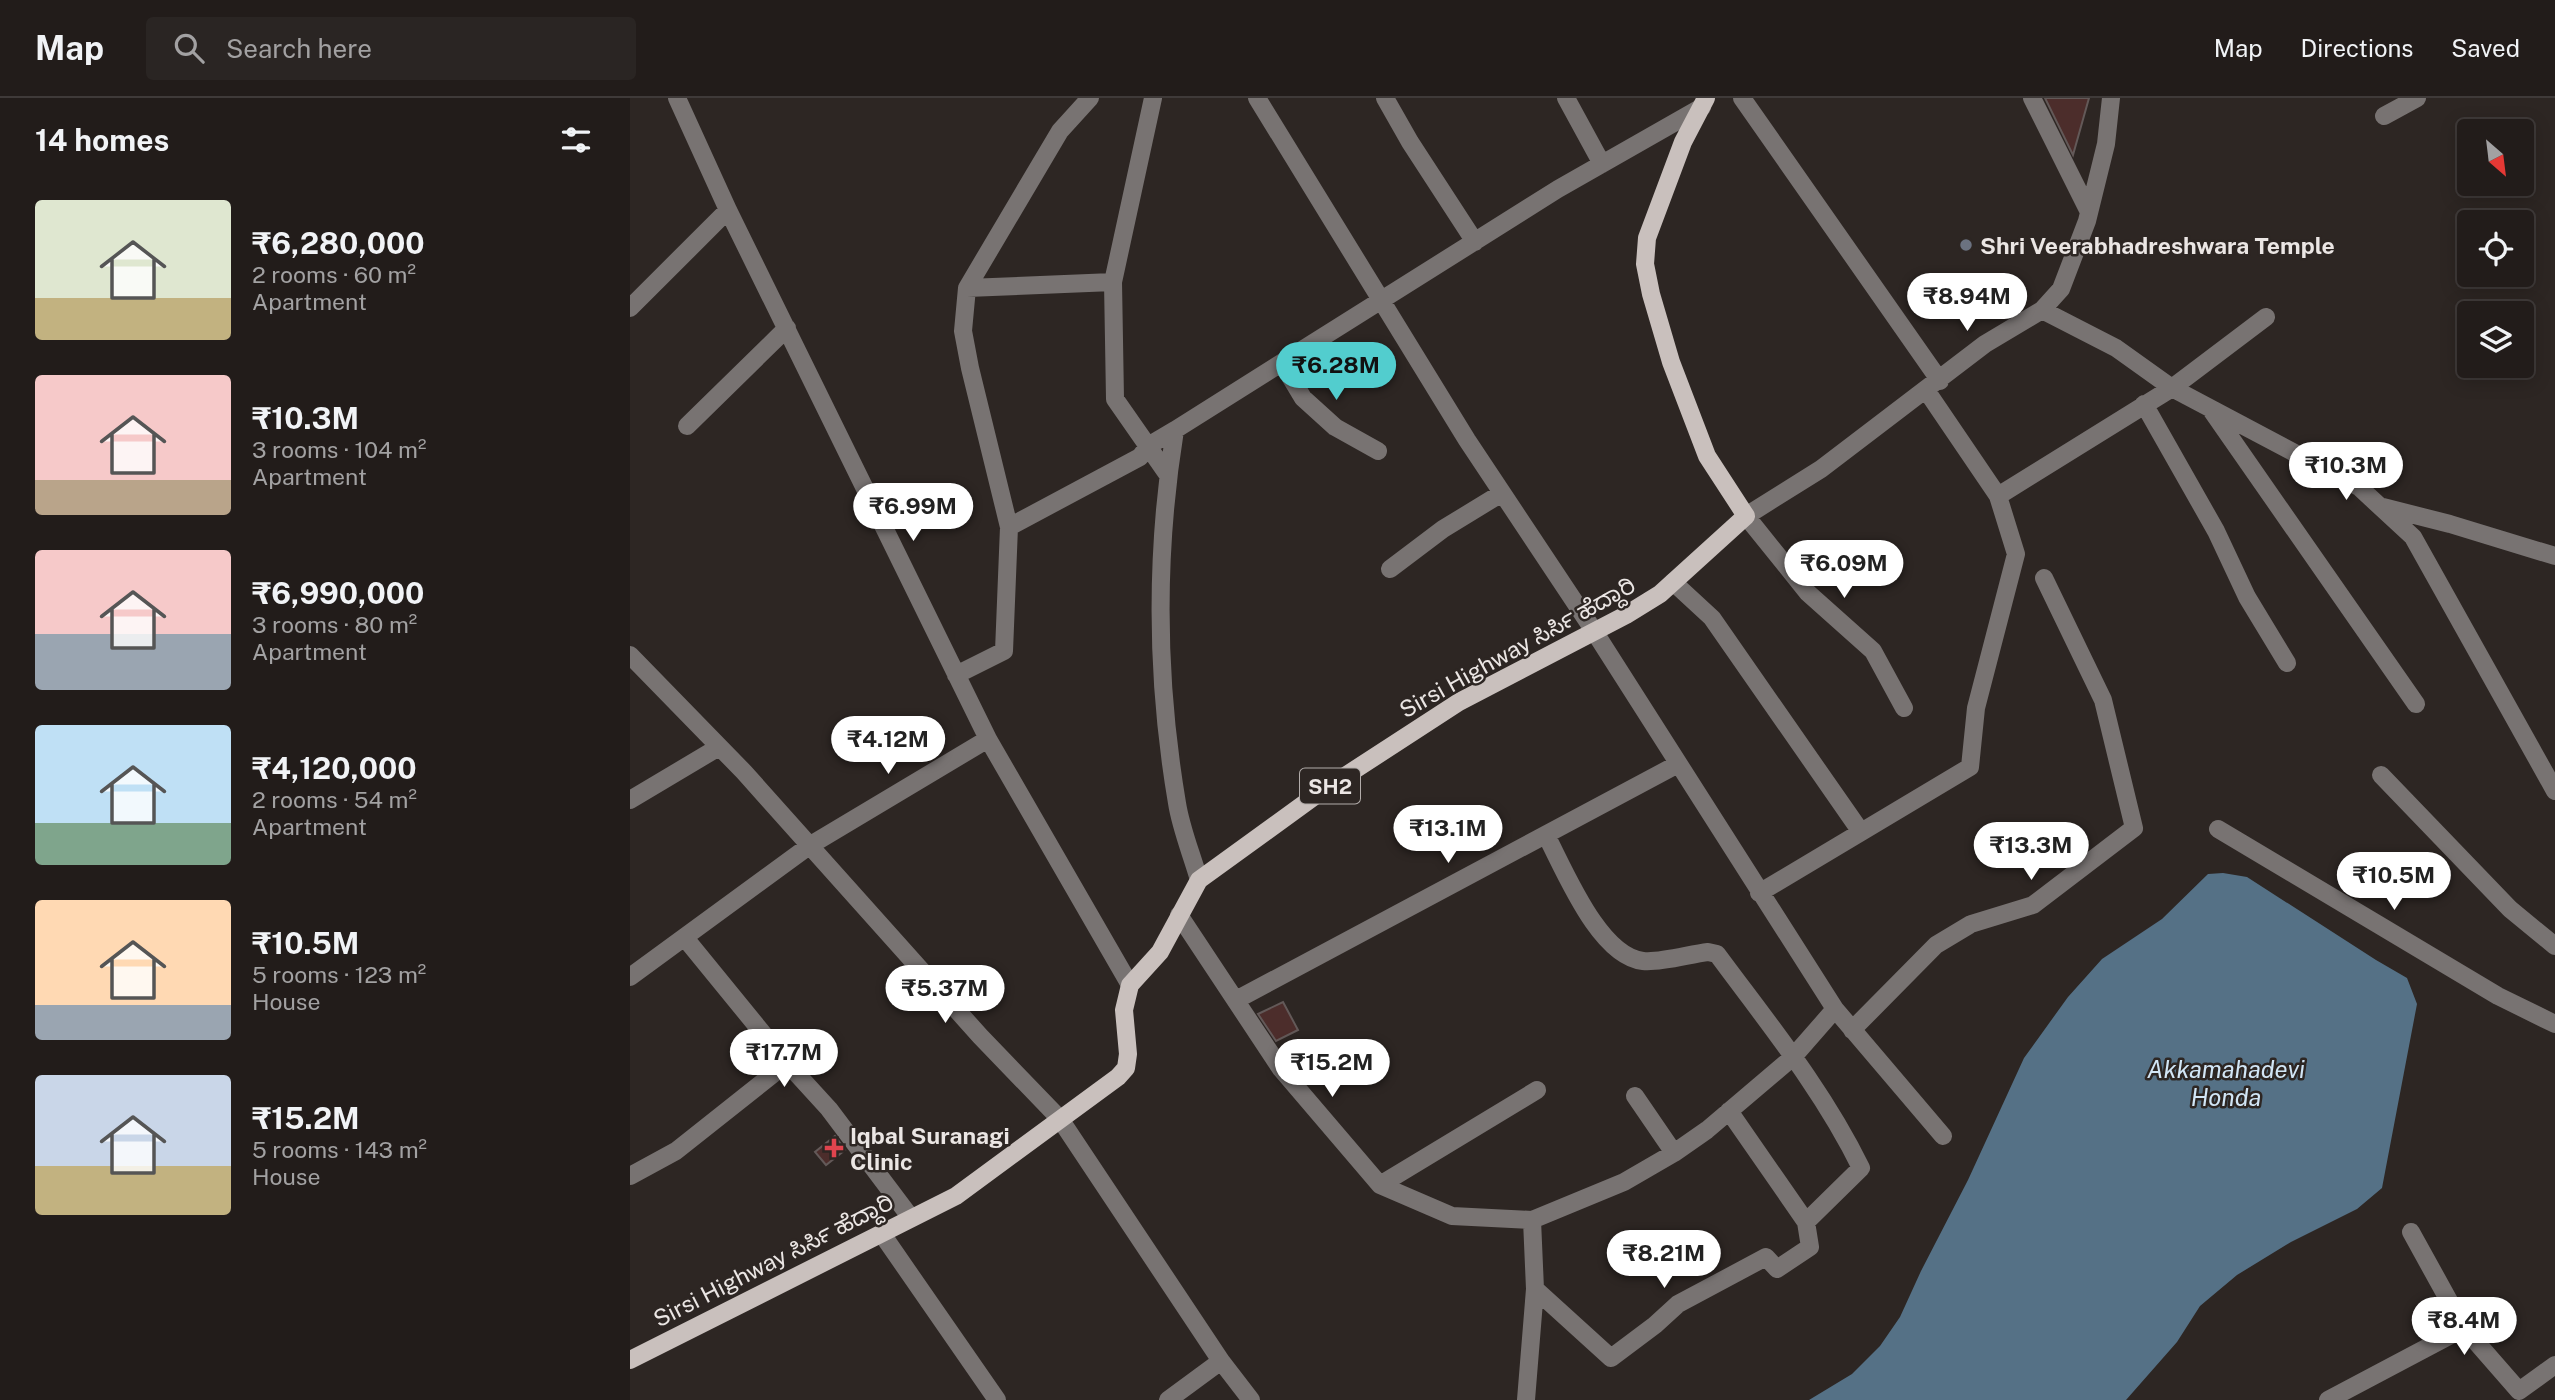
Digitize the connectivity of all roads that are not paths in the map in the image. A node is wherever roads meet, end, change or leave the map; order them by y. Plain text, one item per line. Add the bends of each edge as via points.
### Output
1 (677, 98) edge
2 (1090, 98) edge
3 (1153, 98) edge
4 (1257, 98) edge
5 (1385, 98) edge
6 (1566, 98) edge
7 (1742, 98) edge
8 (2032, 98) edge
9 (2111, 98) edge
10 (2417, 98) edge
11 (1704, 102) edge
12 (2384, 116) dead end
13 (1602, 164) junction
14 (729, 210) junction
15 (2089, 212) junction
16 (1475, 242) junction
17 (1113, 282) junction
18 (967, 288) junction
19 (1381, 301) junction
20 (630, 308) edge
21 (2042, 310) junction
22 (2266, 317) dead end
23 (788, 328) junction
24 (1282, 363) junction
25 (1933, 385) junction
26 (2172, 388) junction
27 (2144, 404) junction
28 (2209, 407) junction
29 (687, 426) dead end
30 (1175, 430) junction
31 (1148, 446) junction
32 (1378, 451) dead end
33 (1168, 475) junction
34 (1502, 493) junction
35 (1998, 496) junction
36 (2380, 506) junction
37 (1746, 516) junction
38 (1009, 527) junction
39 (2555, 556) edge
40 (1390, 569) dead end
41 (2044, 578) dead end
42 (1673, 582) junction
43 (1594, 631) junction
44 (630, 655) edge
45 (2287, 663) dead end
46 (956, 675) junction
47 (2416, 704) dead end
48 (1903, 708) dead end
49 (988, 739) junction
50 (719, 747) junction
51 (1678, 764) junction
52 (2381, 775) dead end
53 (2555, 792) edge
54 (630, 800) edge
55 (2218, 829) dead end
56 (1861, 832) junction
57 (1546, 835) junction
58 (809, 846) junction
59 (1199, 880) junction
60 (1759, 893) junction
61 (1179, 915) junction
62 (685, 938) junction
63 (2555, 946) edge
64 (630, 977) edge
65 (1130, 985) junction
66 (1236, 1000) junction
67 (1835, 1009) junction
68 (2555, 1024) edge
69 (1852, 1030) junction
70 (1793, 1057) junction
71 (787, 1063) junction
72 (1536, 1090) dead end
73 (1635, 1096) dead end
74 (1729, 1111) junction
75 (1060, 1119) junction
76 (1943, 1136) dead end
77 (1674, 1153) junction
78 (630, 1176) edge
79 (1380, 1185) junction
80 (911, 1218) junction
81 (1532, 1220) junction
82 (1806, 1222) junction
83 (2411, 1232) dead end
84 (882, 1234) junction
85 (1535, 1289) junction
86 (2465, 1328) junction
87 (630, 1360) edge
88 (1221, 1361) junction
89 (2555, 1365) edge
90 (2522, 1396) edge
91 (997, 1400) edge
92 (1168, 1400) edge
93 (1251, 1400) edge
94 (1526, 1400) edge
95 (2328, 1400) edge

1 - 14 street
2 - 18 street via 1060,131
3 - 17 street
4 - 19 street
5 - 16 street
6 - 13 street
7 - 25 street
8 - 15 street
9 - 15 street via 2106,144
10 - 12 street
11 - 13 street
11 - 37 main road via 1683,142 1647,238 1645,264 1671,362 1707,456
13 - 16 street
14 - 20 street
14 - 23 street
15 - 21 street via 2061,289
16 - 19 street
17 - 18 street
17 - 31 street via 1115,398
18 - 38 street via 963,331
19 - 24 street
19 - 34 street
21 - 25 street via 1985,344
21 - 26 street via 2116,348
22 - 26 street
23 - 29 street
23 - 46 street
24 - 30 street
24 - 32 street via 1303,398 1335,427
25 - 35 street
25 - 37 street via 1821,469
26 - 27 street
26 - 28 street
27 - 35 street
27 - 45 street
28 - 36 street via 2359,487
28 - 47 street
30 - 31 street
30 - 33 street
31 - 33 street
31 - 38 street via 1140,457
33 - 59 street via 1159,594 1161,662 1177,805
34 - 40 street
34 - 43 street
35 - 56 street via 2016,554 1976,709 1970,767
36 - 39 street
36 - 53 street via 2413,537
37 - 42 main road, Sirsi Highway ಸಿರ್ಸಿ ಹೆದ್ದಾರಿ / SH2
37 - 48 street via 1808,593 1873,651
38 - 46 street via 1004,651
41 - 69 street via 2103,700 2134,828 2033,905 1971,924 1936,945
42 - 43 main road, Sirsi Highway ಸಿರ್ಸಿ ಹೆದ್ದಾರಿ / SH2
42 - 56 street via 1712,618
43 - 51 street
43 - 59 main road, Sirsi Highway ಸಿರ್ಸಿ ಹೆದ್ದಾರಿ / SH2 via 1459,702 1319,793
44 - 50 street
46 - 49 street
49 - 58 street
49 - 65 street
50 - 54 street
50 - 58 street
51 - 57 street
51 - 60 street
52 - 63 street via 2510,909
55 - 68 street via 2498,996
56 - 60 street
57 - 66 street
57 - 70 street via 1600,934 1625,956 1644,961 1717,954
58 - 62 street
58 - 75 street
59 - 61 main road, Sirsi Highway ಸಿರ್ಸಿ ಹೆದ್ದಾರಿ / SH2
60 - 67 street
61 - 65 main road, Sirsi Highway ಸಿರ್ಸಿ ಹೆದ್ದಾರಿ / SH2 via 1160,952
61 - 66 street
62 - 64 street
62 - 71 street
65 - 75 main road, Sirsi Highway ಸಿರ್ಸಿ ಹೆದ್ದಾರಿ via 1125,1010 1126,1068
66 - 79 street via 1281,1069
67 - 69 street
67 - 70 street
69 - 76 street
70 - 74 street
70 - 82 street via 1861,1168
71 - 78 street via 676,1151
71 - 80 street via 829,1109
72 - 79 street
73 - 77 street
74 - 77 street
74 - 82 street
75 - 80 main road, Sirsi Highway ಸಿರ್ಸಿ ಹೆದ್ದಾರಿ via 956,1196
75 - 88 street
77 - 81 street via 1623,1182
79 - 81 street via 1452,1216
80 - 84 main road, Sirsi Highway ಸಿರ್ಸಿ ಹೆದ್ದಾರಿ
81 - 85 street
82 - 85 street via 1810,1247 1777,1269 1766,1257 1678,1304 1611,1358
83 - 86 street
84 - 87 main road, Sirsi Highway ಸಿರ್ಸಿ ಹೆದ್ದಾರಿ
84 - 91 street
85 - 94 street
86 - 90 street
86 - 95 street
88 - 92 street
88 - 93 street
89 - 90 street

